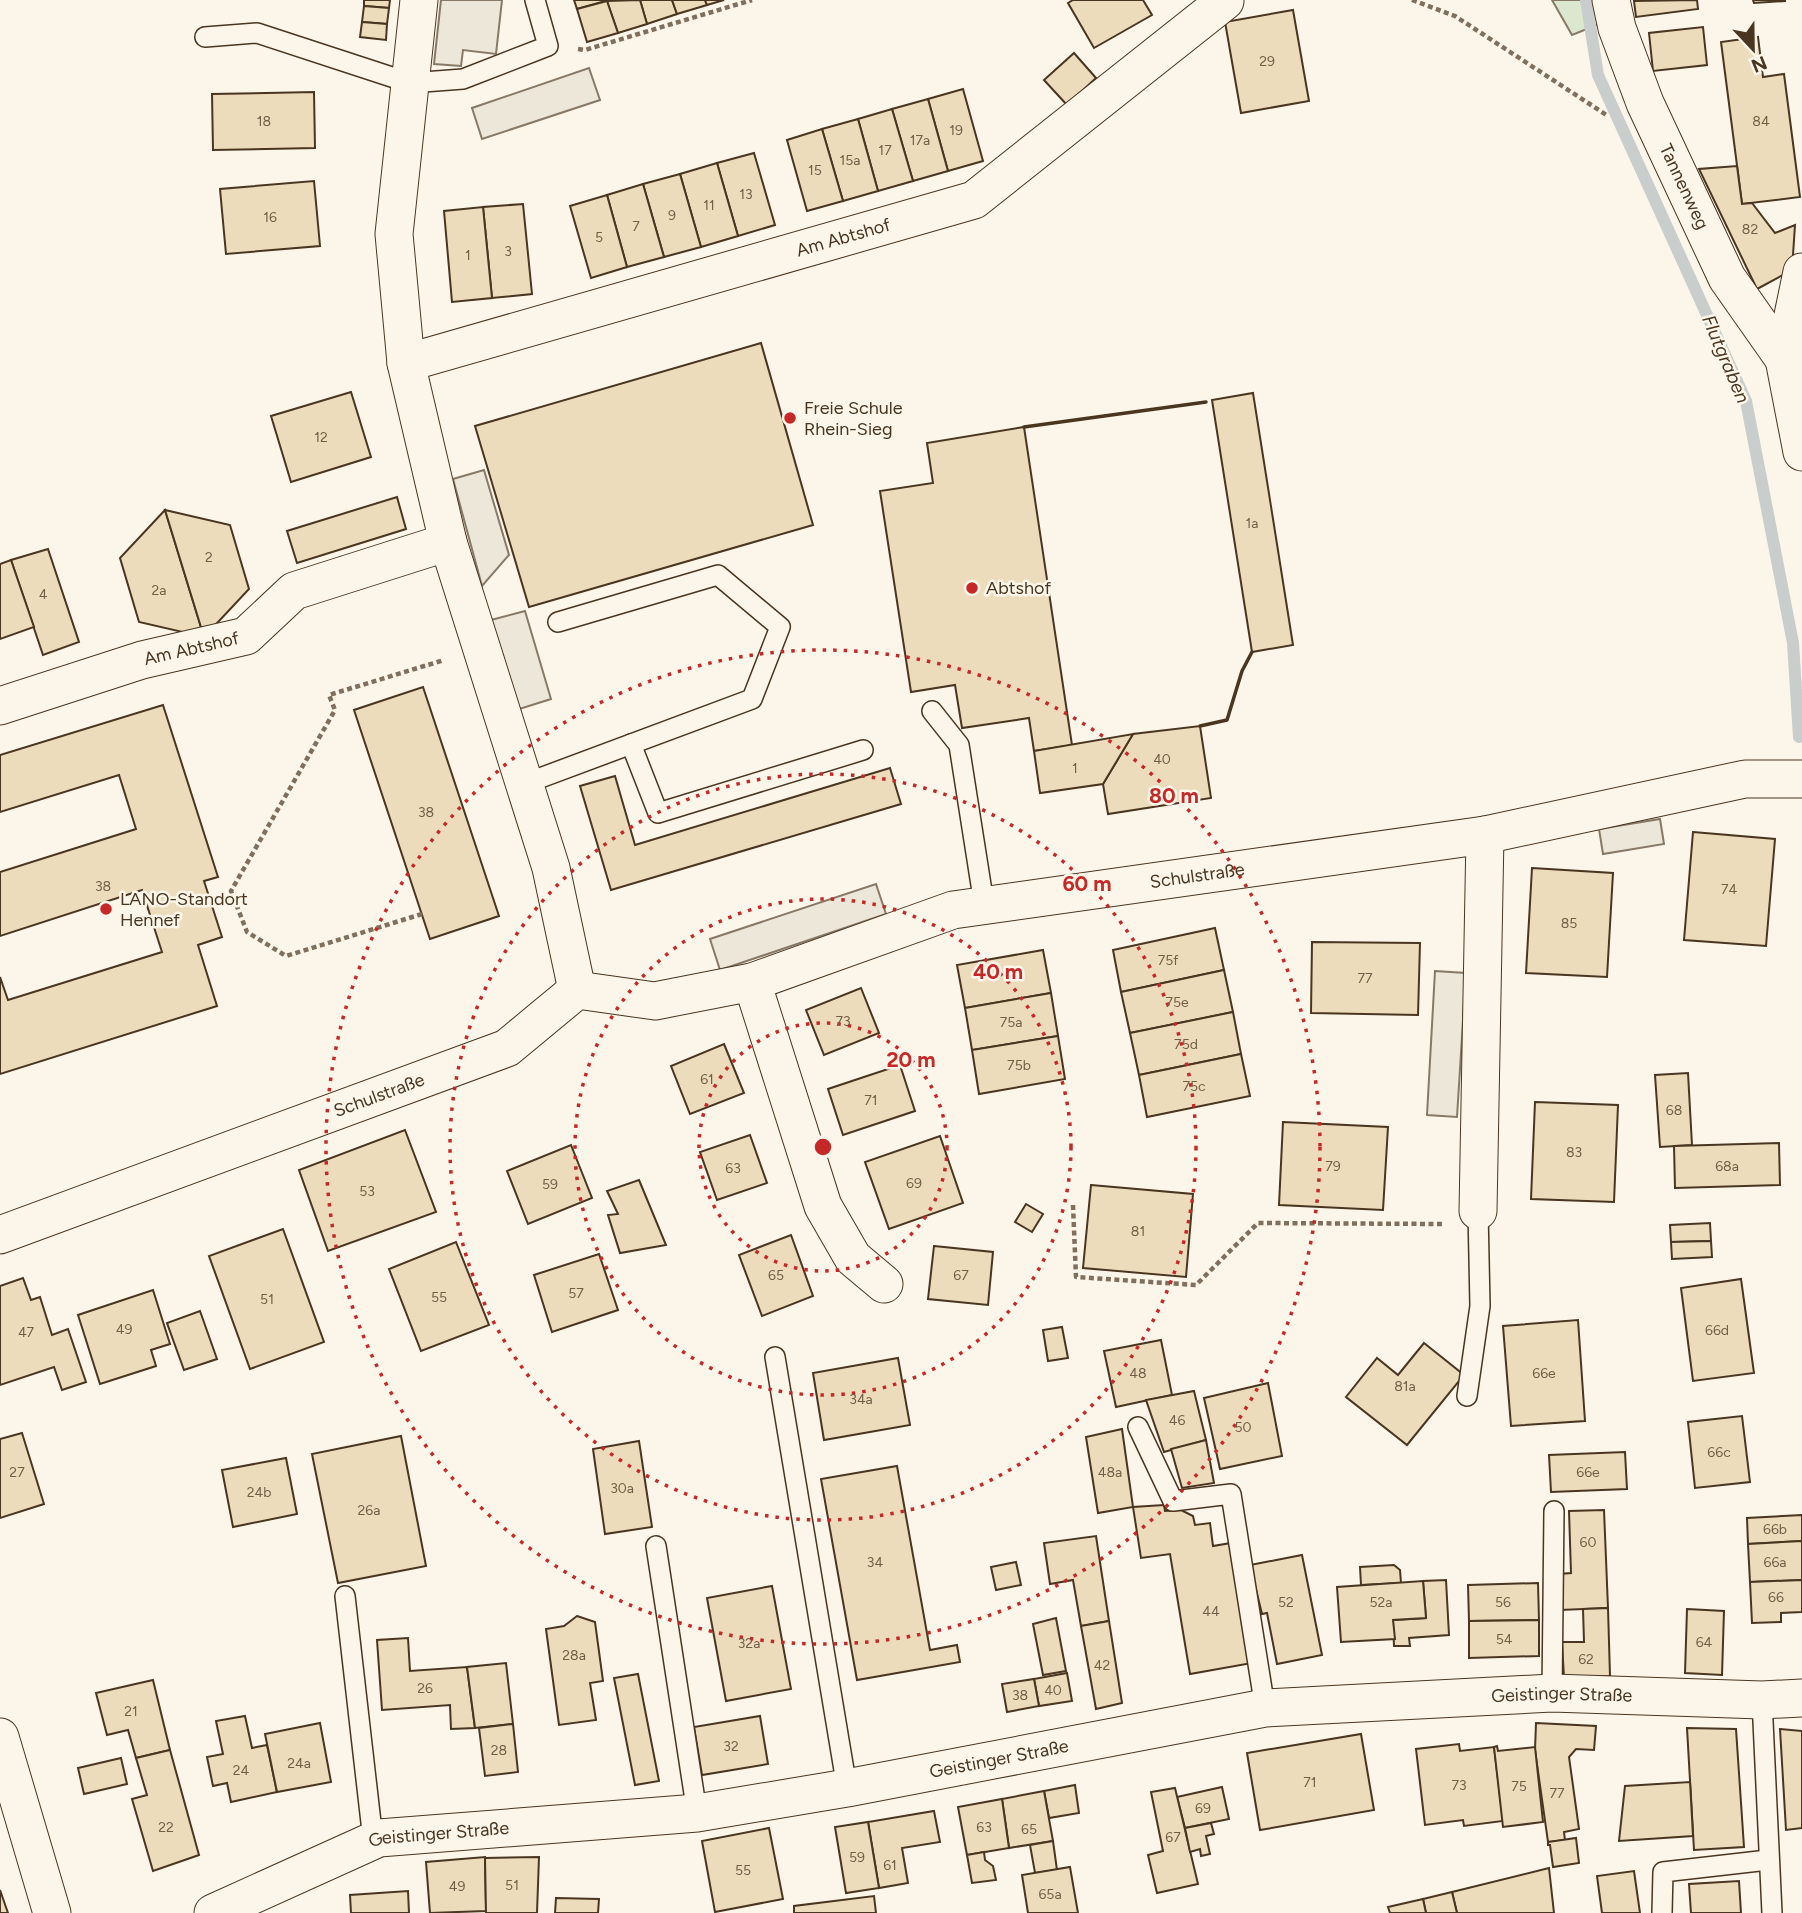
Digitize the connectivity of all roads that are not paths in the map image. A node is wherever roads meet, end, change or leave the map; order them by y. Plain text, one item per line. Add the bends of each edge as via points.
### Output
1 (419, 0) edge
2 (535, 0) edge
3 (1611, 0) edge
4 (1225, 1) edge
5 (205, 37) dead end
6 (410, 83) junction
7 (1802, 272) edge
8 (1784, 359) junction
9 (406, 363) junction
10 (1802, 452) edge
11 (449, 542) junction
12 (558, 622) dead end
13 (0, 706) edge
14 (932, 711) dead end
15 (632, 744) junction
16 (863, 750) dead end
17 (1802, 779) edge
18 (524, 784) junction
19 (1485, 835) junction
20 (984, 904) junction
21 (752, 982) junction
22 (577, 990) junction
23 (1478, 1217) joint
24 (0, 1236) edge
25 (884, 1284) dead end
26 (775, 1357) dead end
27 (1467, 1396) dead end
28 (1138, 1427) dead end
29 (1554, 1511) dead end
30 (656, 1546) dead end
31 (345, 1596) dead end
32 (1552, 1693) junction
33 (1802, 1698) edge
34 (1762, 1700) junction
35 (1265, 1708) junction
36 (0, 1737) edge
37 (848, 1788) junction
38 (697, 1813) junction
39 (373, 1840) junction
40 (1768, 1860) junction
41 (51, 1913) edge
42 (213, 1913) edge
43 (1662, 1913) edge
44 (1772, 1913) edge

1 - 6 street
2 - 6 lane via 548,46 463,79
3 - 8 street, Tannenweg via 1645,103 1727,278
4 - 9 street, Am Abtshof via 974,200
5 - 6 lane via 257,33
6 - 9 street via 394,234
7 - 8 street
8 - 10 street
9 - 11 street
11 - 13 street, Am Abtshof via 294,591 246,636 142,660
11 - 18 street
12 - 15 lane via 718,575 780,627 752,699
14 - 20 lane via 959,745
15 - 16 lane via 658,813
15 - 18 lane
17 - 19 street, Schulstraße via 1745,779
18 - 22 street via 551,868
19 - 20 street, Schulstraße
19 - 23 street
20 - 21 street, Schulstraße via 953,910
21 - 22 street, Schulstraße via 656,1001
21 - 25 street via 823,1206 853,1258
22 - 24 street, Schulstraße via 507,1048
23 - 27 lane via 1480,1306
26 - 37 lane
28 - 35 lane via 1173,1501 1231,1494
29 - 32 lane
30 - 38 lane
31 - 39 lane
32 - 34 street, Geistinger Straße
32 - 35 street, Geistinger Straße
33 - 34 street, Geistinger Straße
34 - 40 lane
35 - 37 street, Geistinger Straße
36 - 41 street
37 - 38 street, Geistinger Straße
38 - 39 street, Geistinger Straße
39 - 42 street, Geistinger Straße
40 - 43 lane via 1663,1872
40 - 44 lane

